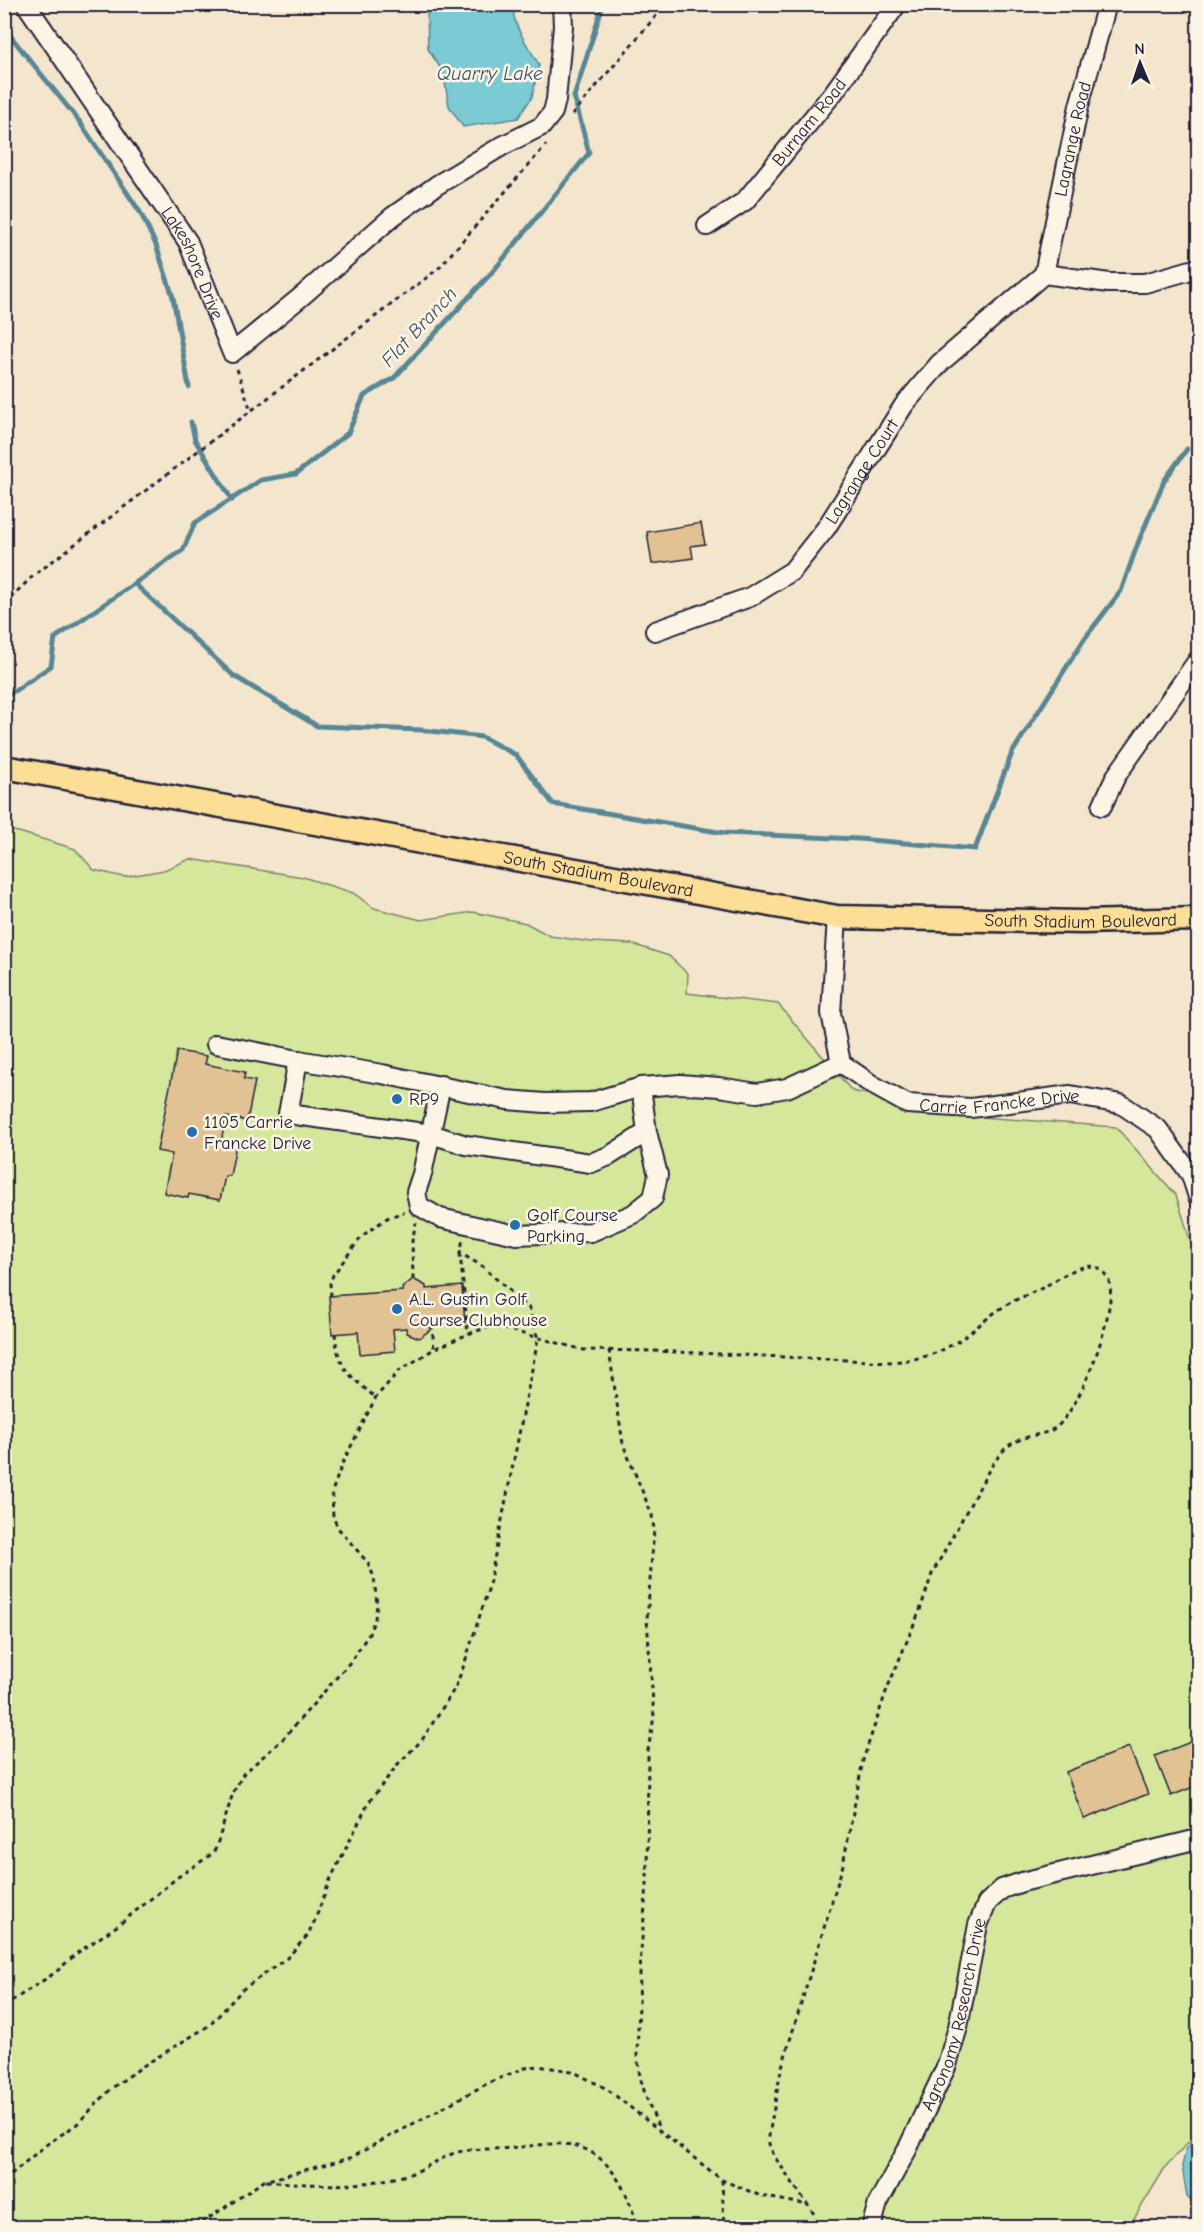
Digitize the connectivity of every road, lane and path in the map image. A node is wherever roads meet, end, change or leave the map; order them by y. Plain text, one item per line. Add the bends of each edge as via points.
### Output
1 (26, 4) edge
2 (562, 4) edge
3 (666, 4) edge
4 (897, 4) edge
5 (1107, 4) edge
6 (565, 122) dead end
7 (550, 139) dead end
8 (707, 226) dead end
9 (1198, 268) edge
10 (1044, 274) junction
11 (232, 353) junction
12 (251, 411) junction
13 (4, 603) edge
14 (655, 631) dead end
15 (1198, 660) edge
16 (4, 767) edge
17 (1102, 806) dead end
18 (837, 917) junction
19 (1198, 919) edge
20 (216, 1044) dead end
21 (298, 1060) junction
22 (841, 1063) junction
23 (441, 1085) junction
24 (641, 1087) junction
25 (647, 1132) junction
26 (431, 1134) junction
27 (1198, 1197) edge
28 (419, 1206) junction
29 (467, 1224) junction
30 (460, 1253) junction
31 (413, 1279) dead end
32 (331, 1296) dead end
33 (432, 1325) dead end
34 (335, 1333) dead end
35 (468, 1334) junction
36 (538, 1339) junction
37 (434, 1349) junction
38 (609, 1350) junction
39 (376, 1397) junction
40 (1198, 1839) edge
41 (4, 2006) edge
42 (660, 2131) junction
43 (4, 2180) edge
44 (722, 2180) junction
45 (264, 2181) junction
46 (808, 2205) junction
47 (194, 2228) edge
48 (638, 2228) edge
49 (724, 2228) edge
50 (814, 2228) edge
51 (871, 2228) edge

1 - 11 street, Lakeshore Drive via 188,242
2 - 11 street via 553,112 542,126 502,146 392,216
3 - 6 path
4 - 8 street, Burnam Road via 834,92 745,201
5 - 10 street, Lagrange Road via 1079,106
7 - 12 path via 438,269
9 - 10 street via 1145,283 1109,283
10 - 14 street, Lagrange Court via 940,363 910,398 826,528 792,571 750,597
11 - 12 path
12 - 13 path via 33,576
15 - 17 street via 1116,776
16 - 18 main road, South Stadium Boulevard
18 - 19 main road, South Stadium Boulevard via 1082,922
18 - 22 street via 831,1013
20 - 21 street
21 - 23 street
21 - 26 street via 288,1114
22 - 24 street via 787,1088 758,1093 680,1084
22 - 27 street, Carrie Francke Drive via 907,1104 971,1108 1070,1095 1121,1104 1158,1129 1191,1175
23 - 24 street via 507,1100 545,1103 591,1102
23 - 26 street
24 - 25 street
25 - 26 street via 591,1163 466,1145
25 - 29 street via 658,1175 653,1197 633,1214 591,1232 516,1235
26 - 28 street via 416,1192
28 - 29 street via 440,1218
28 - 31 path via 412,1241
28 - 32 path via 387,1218 362,1236 333,1275
29 - 30 path
30 - 35 path
30 - 36 path via 482,1266 529,1308
33 - 37 path
34 - 39 path via 337,1353 344,1366
35 - 36 path via 490,1327
35 - 37 path
36 - 38 path via 584,1350
36 - 43 path via 488,1590 455,1688 422,1740 369,1802 307,1936 287,1958 243,1989 210,2025 112,2088 77,2124
37 - 39 path via 399,1371
38 - 42 path via 623,1444 654,1529 647,1619 654,1717 648,1750 647,1886 637,2055 645,2097
38 - 46 path via 913,1360 951,1346 1012,1300 1080,1268 1102,1270 1110,1286 1100,1344 1068,1414 1053,1431 1017,1441 1000,1455 948,1541 887,1689 863,1760 843,1864 781,2070 768,2135 774,2156
39 - 41 path via 332,1492 333,1517 338,1528 368,1563 374,1577 377,1605 369,1634 294,1727 243,1774 212,1854 56,1972
40 - 51 street, Agronomy Research Drive via 1022,1882 1002,1889 987,1903 978,1924 947,2065 878,2203
42 - 44 path
42 - 45 path via 589,2078 555,2067 525,2068 490,2082 350,2158
44 - 46 path via 761,2196
44 - 49 path
45 - 47 path
45 - 48 path via 348,2186 413,2173 471,2150 573,2145 594,2153 610,2168 626,2193
46 - 50 path via 814,2214

